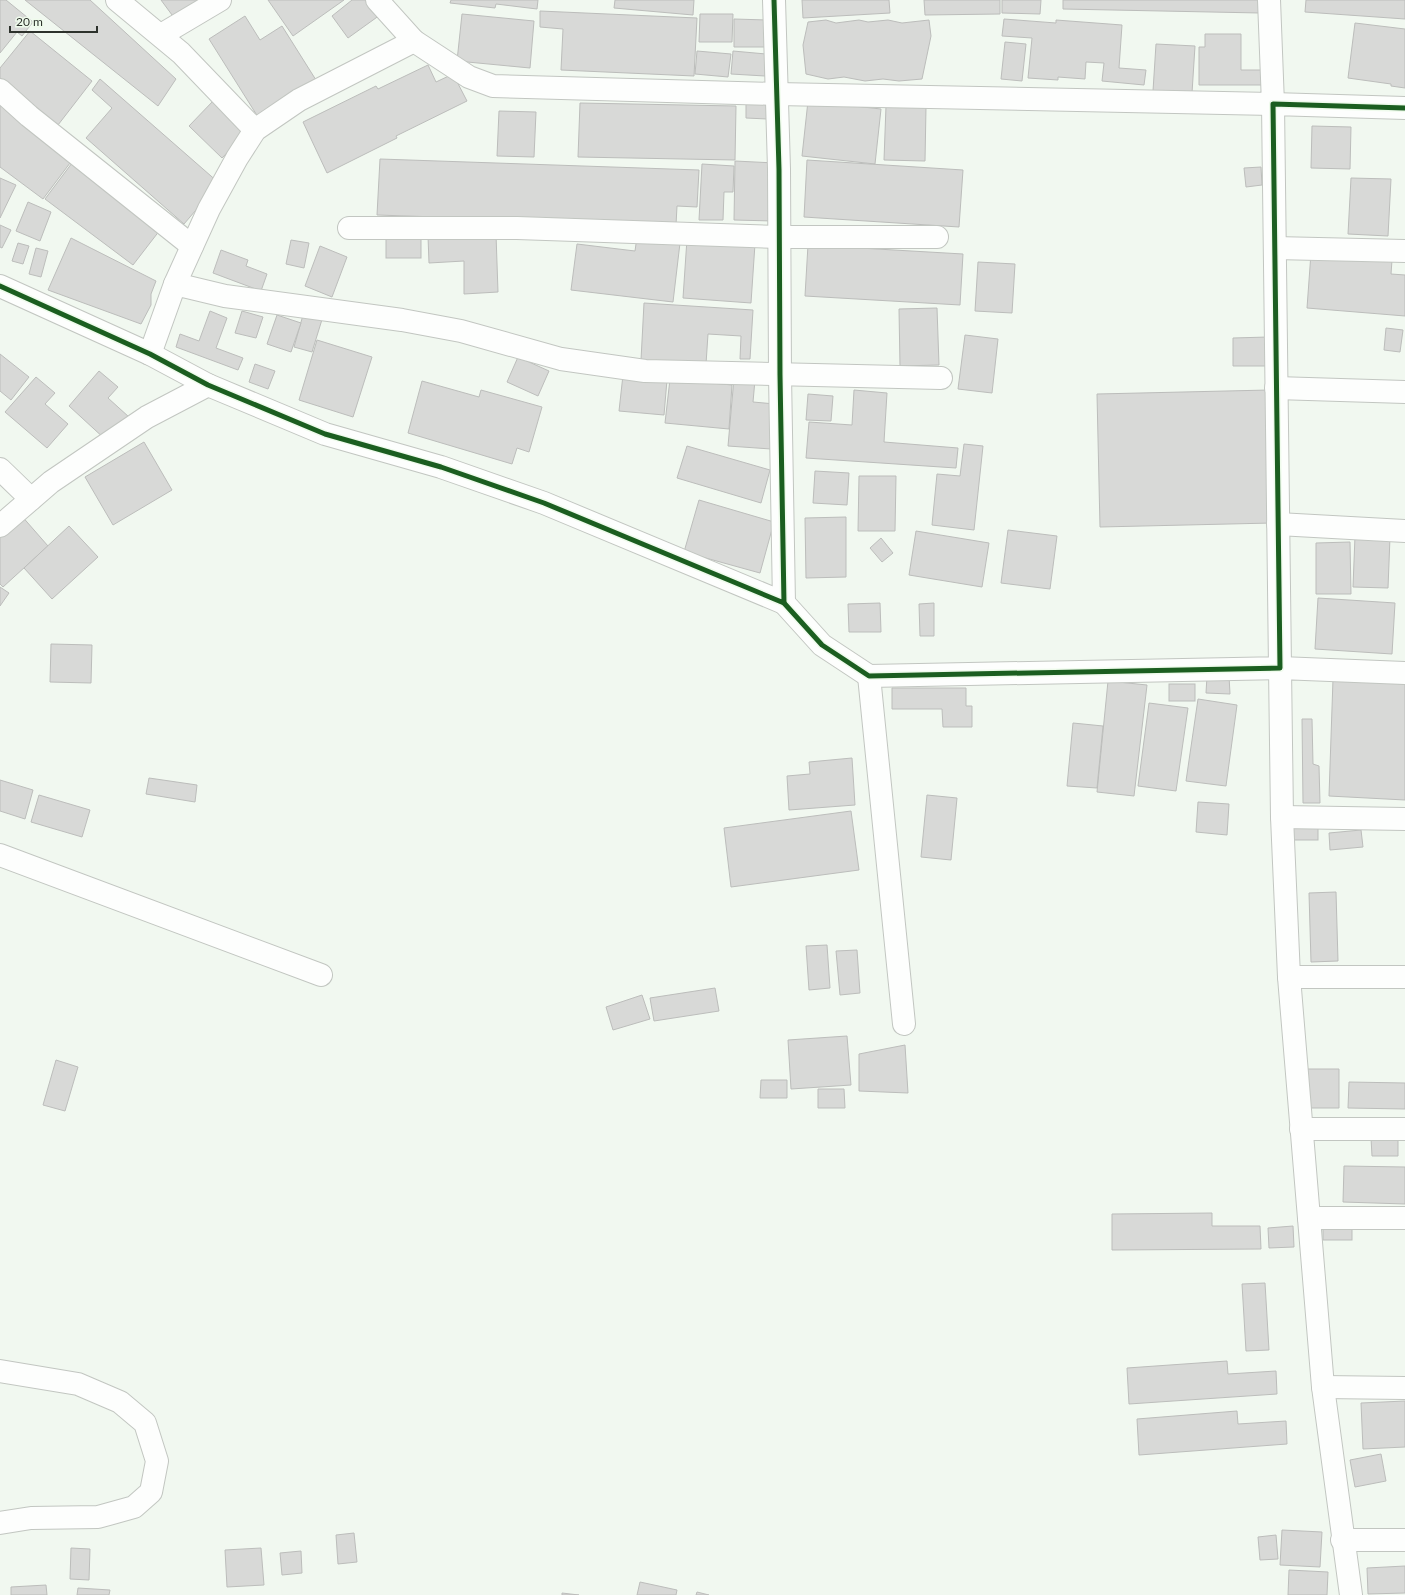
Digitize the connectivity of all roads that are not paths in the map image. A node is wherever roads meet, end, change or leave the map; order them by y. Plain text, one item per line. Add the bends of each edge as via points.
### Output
1 (117, 0) edge
2 (220, 0) edge
3 (377, 0) edge
4 (774, 0) edge
5 (1270, 0) edge
6 (161, 35) junction
7 (414, 41) junction
8 (0, 90) edge
9 (777, 94) junction
10 (1274, 104) junction
11 (1405, 108) edge
12 (255, 130) junction
13 (349, 228) dead end
14 (780, 237) junction
15 (937, 237) dead end
16 (192, 246) junction
17 (1275, 248) junction
18 (1405, 251) edge
19 (175, 284) junction
20 (0, 286) edge
21 (150, 354) junction
22 (780, 375) junction
23 (941, 378) dead end
24 (208, 385) junction
25 (1276, 388) junction
26 (1405, 392) edge
27 (0, 469) edge
28 (31, 500) junction
29 (1278, 524) junction
30 (0, 526) edge
31 (1405, 531) edge
32 (784, 602) junction
33 (1280, 668) junction
34 (1405, 673) edge
35 (869, 676) junction
36 (1282, 817) junction
37 (1405, 819) edge
38 (1, 859) edge
39 (321, 975) dead end
40 (1289, 977) junction
41 (1405, 977) edge
42 (904, 1024) dead end
43 (1301, 1129) junction
44 (1405, 1129) edge
45 (1309, 1218) junction
46 (1405, 1218) edge
47 (0, 1371) edge
48 (1323, 1387) junction
49 (1405, 1388) edge
50 (0, 1523) edge
51 (1342, 1540) junction
52 (1405, 1540) edge
53 (1351, 1595) edge

1 - 6 street
2 - 6 street
3 - 7 street
4 - 9 street
5 - 10 street
6 - 12 street
7 - 9 street via 469,77 493,86
7 - 12 street via 299,100
8 - 16 street
9 - 10 street
9 - 14 street
10 - 11 street
10 - 17 street
12 - 16 street via 209,209
13 - 14 street via 517,228
14 - 15 street
14 - 22 street
16 - 19 street
17 - 18 street
17 - 25 street
19 - 21 street
19 - 22 street via 225,296 402,320 461,331 561,359 645,371
20 - 21 street
21 - 24 street
22 - 23 street
22 - 32 street
24 - 28 street via 147,417 50,482
24 - 32 street via 325,434 441,468 544,503
25 - 26 street
25 - 29 street
27 - 28 street
28 - 30 street
29 - 31 street
29 - 33 street
32 - 35 street via 822,645
33 - 34 street
33 - 35 street
33 - 36 street
35 - 42 street
36 - 37 street
36 - 40 street
38 - 39 street
40 - 41 street
40 - 43 street
43 - 44 street
43 - 45 street
45 - 46 street
45 - 48 street
47 - 50 street via 78,1384 120,1402 145,1423 157,1461 151,1492 134,1507 98,1517 31,1518
48 - 49 street
48 - 51 street
51 - 52 street
51 - 53 street

